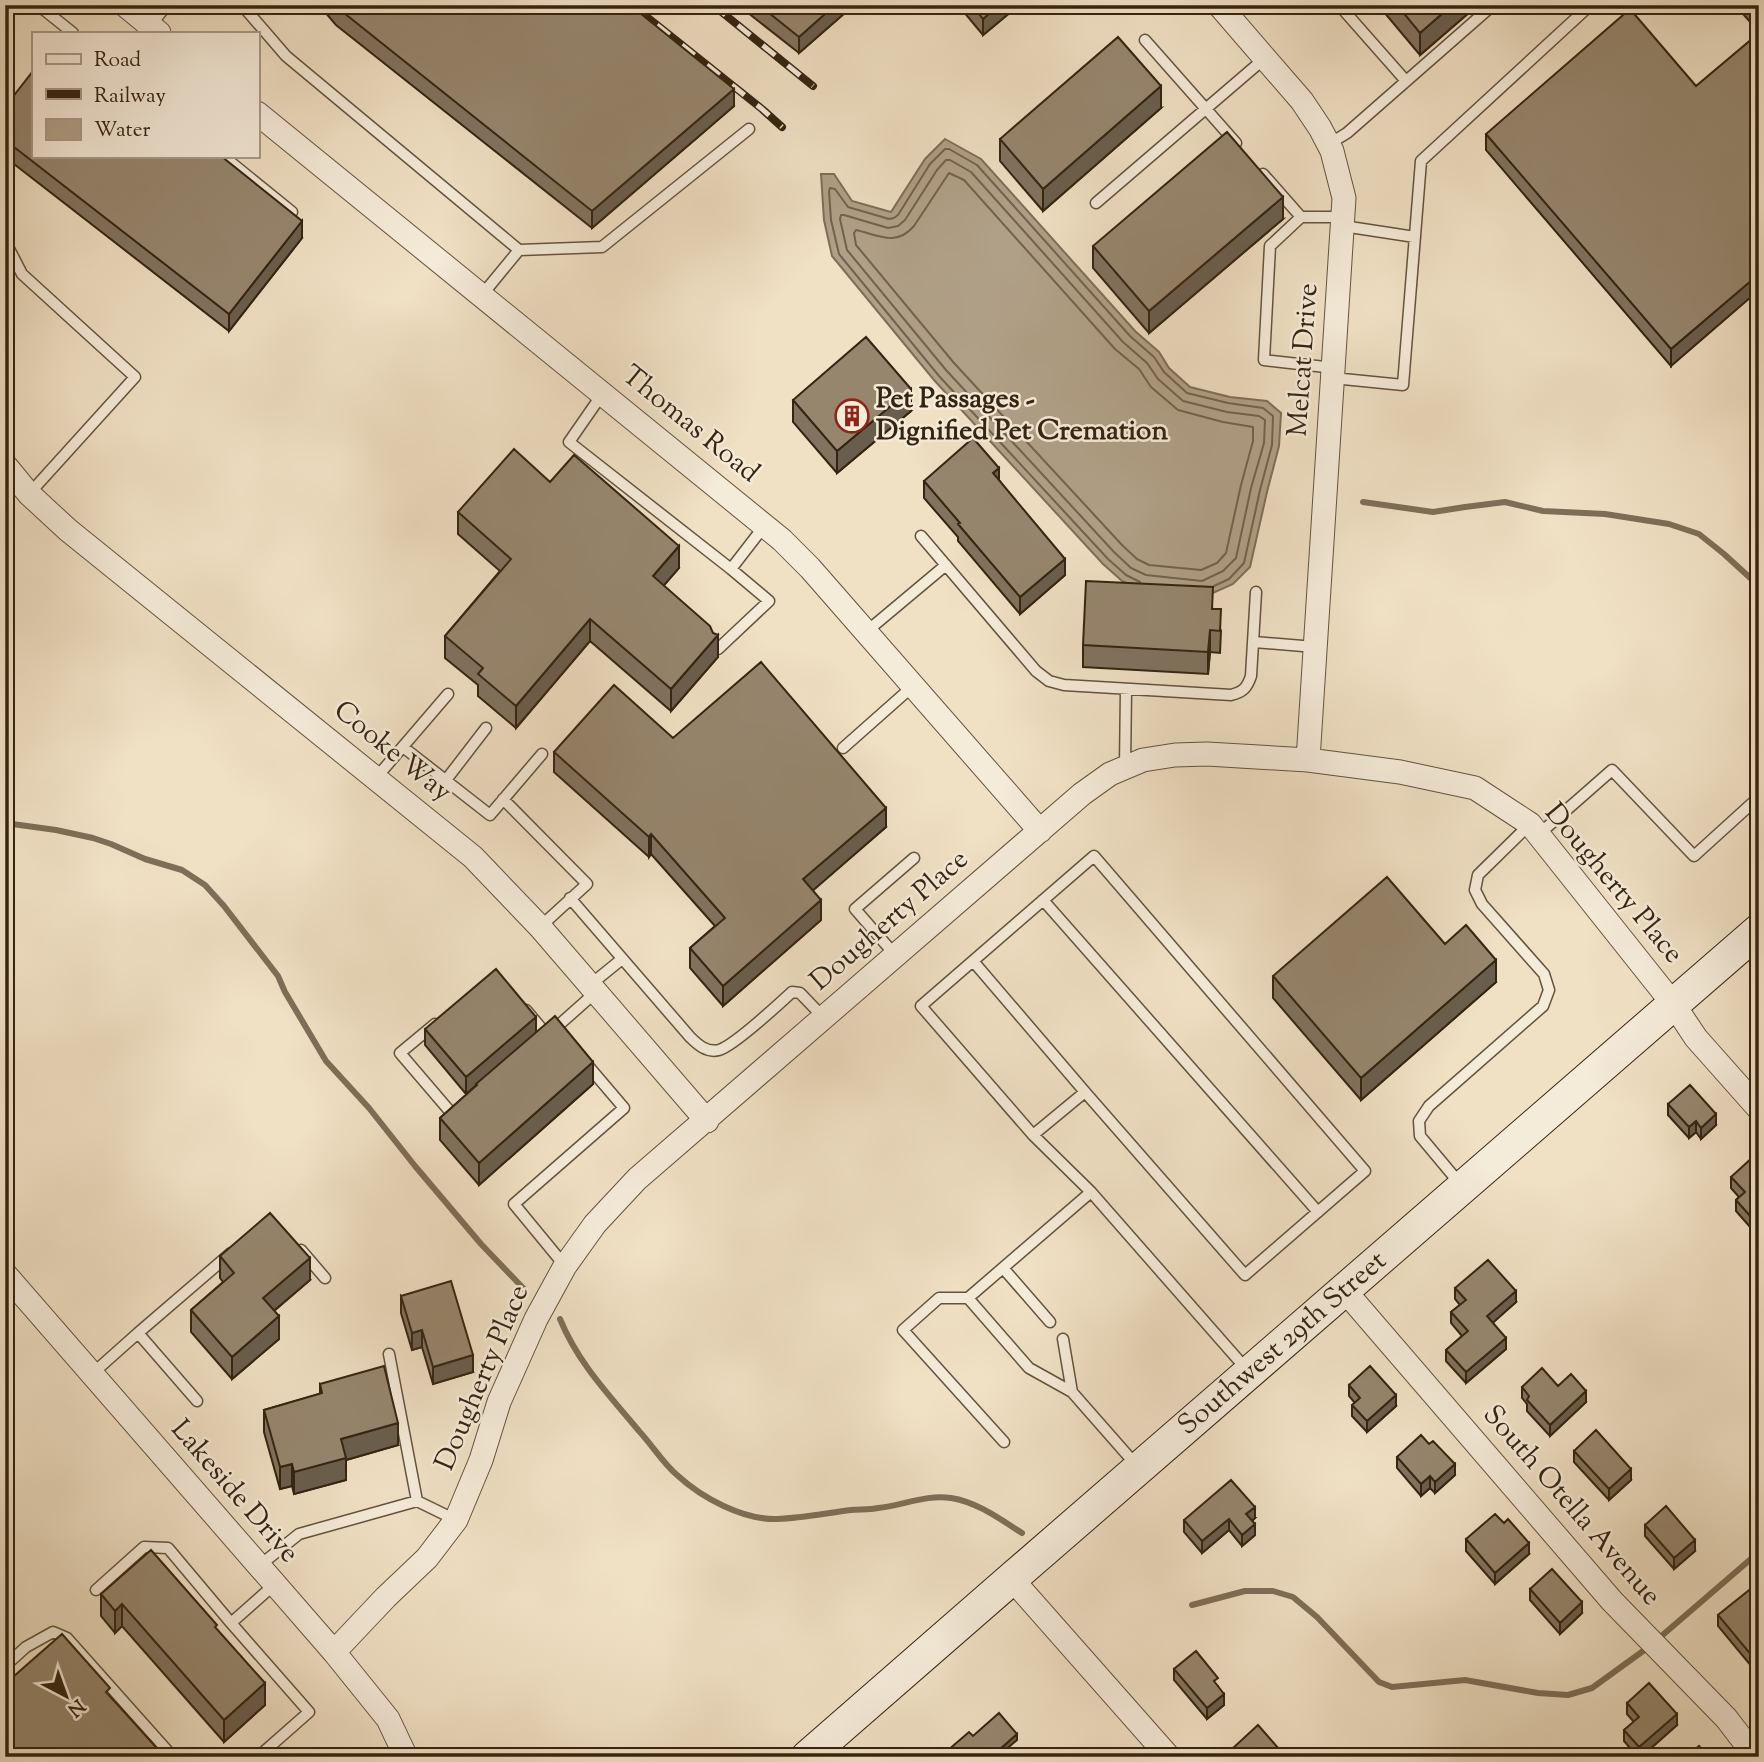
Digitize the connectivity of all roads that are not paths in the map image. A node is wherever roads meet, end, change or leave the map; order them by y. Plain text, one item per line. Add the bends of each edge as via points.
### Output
1 (38, 5) edge
2 (125, 5) edge
3 (167, 5) edge
4 (242, 5) edge
5 (1219, 5) edge
6 (1339, 5) edge
7 (1493, 5) edge
8 (1586, 10) dead end
9 (154, 30) edge
10 (72, 32) edge
11 (1146, 40) dead end
12 (1265, 58) junction
13 (1406, 80) junction
14 (1206, 109) junction
15 (259, 115) edge
16 (749, 129) dead end
17 (1329, 144) junction
18 (1240, 148) edge
19 (225, 158) edge
20 (1258, 168) edge
21 (1096, 202) dead end
22 (292, 212) edge
23 (1301, 217) junction
24 (1343, 222) junction
25 (1415, 237) junction
26 (5, 241) edge
27 (519, 250) junction
28 (482, 295) junction
29 (1333, 373) junction
30 (603, 393) junction
31 (5, 465) edge
32 (29, 494) junction
33 (765, 525) junction
34 (921, 536) dead end
35 (946, 565) junction
36 (731, 569) junction
37 (1256, 592) dead end
38 (866, 632) junction
39 (1254, 642) junction
40 (1315, 647) junction
41 (718, 649) edge
42 (913, 686) junction
43 (1126, 689) junction
44 (448, 694) dead end
45 (486, 728) dead end
46 (403, 747) junction
47 (843, 748) dead end
48 (542, 754) dead end
49 (1308, 760) junction
50 (1125, 768) junction
51 (376, 778) junction
52 (446, 780) junction
53 (1759, 797) edge
54 (503, 799) junction
55 (1534, 829) junction
56 (1040, 831) junction
57 (914, 858) dead end
58 (570, 898) junction
59 (1043, 900) junction
60 (540, 927) junction
61 (1759, 930) edge
62 (896, 956) junction
63 (622, 959) junction
64 (973, 961) junction
65 (593, 989) junction
66 (521, 1003) edge
67 (1674, 1005) junction
68 (442, 1017) edge
69 (824, 1018) junction
70 (551, 1031) junction
71 (564, 1037) edge
72 (537, 1044) edge
73 (573, 1048) edge
74 (1085, 1092) junction
75 (463, 1106) edge
76 (1759, 1109) edge
77 (707, 1121) junction
78 (1033, 1135) junction
79 (1464, 1188) junction
80 (1091, 1192) junction
81 (1318, 1212) junction
82 (241, 1244) edge
83 (298, 1247) edge
84 (565, 1266) junction
85 (1003, 1268) junction
86 (5, 1274) edge
87 (325, 1278) dead end
88 (1345, 1291) junction
89 (968, 1298) junction
90 (1050, 1322) dead end
91 (138, 1333) junction
92 (1063, 1339) dead end
93 (389, 1354) dead end
94 (1250, 1373) junction
95 (92, 1374) junction
96 (1072, 1391) junction
97 (197, 1401) dead end
98 (1004, 1443) dead end
99 (1139, 1468) junction
100 (417, 1501) junction
101 (456, 1520) junction
102 (259, 1566) junction
103 (1011, 1578) junction
104 (275, 1584) junction
105 (96, 1590) dead end
106 (232, 1623) junction
107 (334, 1652) junction
108 (5, 1666) edge
109 (173, 1757) edge
110 (258, 1757) edge
111 (406, 1757) edge
112 (807, 1757) edge
113 (1169, 1757) edge
114 (1756, 1757) edge

1 - 10 lane
2 - 9 street
3 - 9 lane
4 - 27 lane via 286,56
5 - 12 street, Melcat Drive
6 - 13 lane
7 - 13 lane
8 - 25 lane via 1421,161
11 - 14 lane
12 - 14 lane
12 - 17 street, Melcat Drive via 1302,101
13 - 17 lane
14 - 18 lane
14 - 21 lane
15 - 28 street, Thomas Road
16 - 27 lane via 602,247
17 - 24 street, Melcat Drive via 1344,198
19 - 22 lane
20 - 23 lane
23 - 24 lane
23 - 29 lane via 1270,246 1264,360
24 - 25 lane
24 - 29 street, Melcat Drive
25 - 29 lane via 1403,385
26 - 32 lane via 22,274 135,377
27 - 28 lane
28 - 30 street, Thomas Road
29 - 40 street, Melcat Drive
30 - 33 street, Thomas Road
30 - 36 lane via 569,442
31 - 32 street, Cooke Way
32 - 51 street, Cooke Way
33 - 36 lane
33 - 38 street, Thomas Road via 804,561
34 - 35 lane
35 - 38 lane
35 - 43 lane via 1049,681
36 - 41 lane via 769,601
37 - 39 lane
38 - 42 street, Thomas Road
39 - 40 lane
39 - 43 lane via 1251,677 1239,693
40 - 49 street, Melcat Drive
42 - 47 lane
42 - 56 street, Thomas Road
43 - 50 lane
44 - 46 lane
45 - 52 lane
46 - 51 lane
46 - 52 lane
48 - 54 lane
49 - 50 street, Dougherty Place via 1175,755
49 - 55 street, Dougherty Place via 1475,788
50 - 56 street, Dougherty Place via 1082,794
51 - 60 street, Cooke Way via 473,857
52 - 54 lane via 490,815
53 - 55 lane via 1693,856 1612,770
54 - 58 lane via 587,884
55 - 67 street, Dougherty Place
55 - 79 lane via 1478,875 1475,890 1544,974 1549,990 1543,1006 1429,1106 1419,1121 1420,1136
56 - 62 street, Dougherty Place
57 - 62 lane via 855,909
58 - 60 lane
58 - 63 lane
59 - 64 lane
59 - 81 lane
59 - 81 lane via 1094,856 1365,1171
60 - 65 street, Cooke Way
61 - 67 street, Southwest 29th Street
62 - 69 street, Dougherty Place
63 - 65 lane
63 - 69 lane via 702,1048 717,1050 730,1043 792,992 800,993
64 - 74 lane
64 - 78 lane via 921,1006
65 - 70 lane
65 - 77 street, Cooke Way
66 - 70 lane
67 - 76 street, Dougherty Place via 1696,1038
67 - 79 street, Southwest 29th Street
68 - 75 lane via 400,1053 453,1115
69 - 77 street, Dougherty Place
70 - 71 lane
70 - 72 lane
73 - 84 lane via 624,1108 514,1203
74 - 78 lane
74 - 81 lane via 1245,1275
77 - 84 street, Dougherty Place via 637,1179
78 - 80 lane
79 - 88 street, Southwest 29th Street
80 - 85 lane
80 - 94 lane
82 - 91 lane
83 - 87 lane
84 - 101 street, Dougherty Place via 499,1402
85 - 89 lane
85 - 90 lane
86 - 95 street, Lakeside Drive
88 - 94 street, Southwest 29th Street
88 - 114 street, South Otella Avenue via 1612,1601 1726,1718
89 - 96 lane via 1029,1368
89 - 98 lane via 939,1298 903,1330
91 - 95 lane
91 - 97 lane
92 - 96 lane
93 - 100 lane
94 - 99 street, Southwest 29th Street
95 - 102 street, Lakeside Drive
96 - 99 lane
99 - 103 street, Southwest 29th Street
100 - 101 lane
100 - 102 lane via 299,1534
101 - 107 street, Dougherty Place via 427,1558
102 - 104 street, Lakeside Drive
103 - 112 street, Southwest 29th Street
103 - 113 street
104 - 106 lane
104 - 107 street, Lakeside Drive
105 - 106 lane via 144,1547 168,1548
106 - 110 lane via 309,1712
107 - 111 street, Lakeside Drive via 388,1719
108 - 109 lane via 53,1632 67,1638

